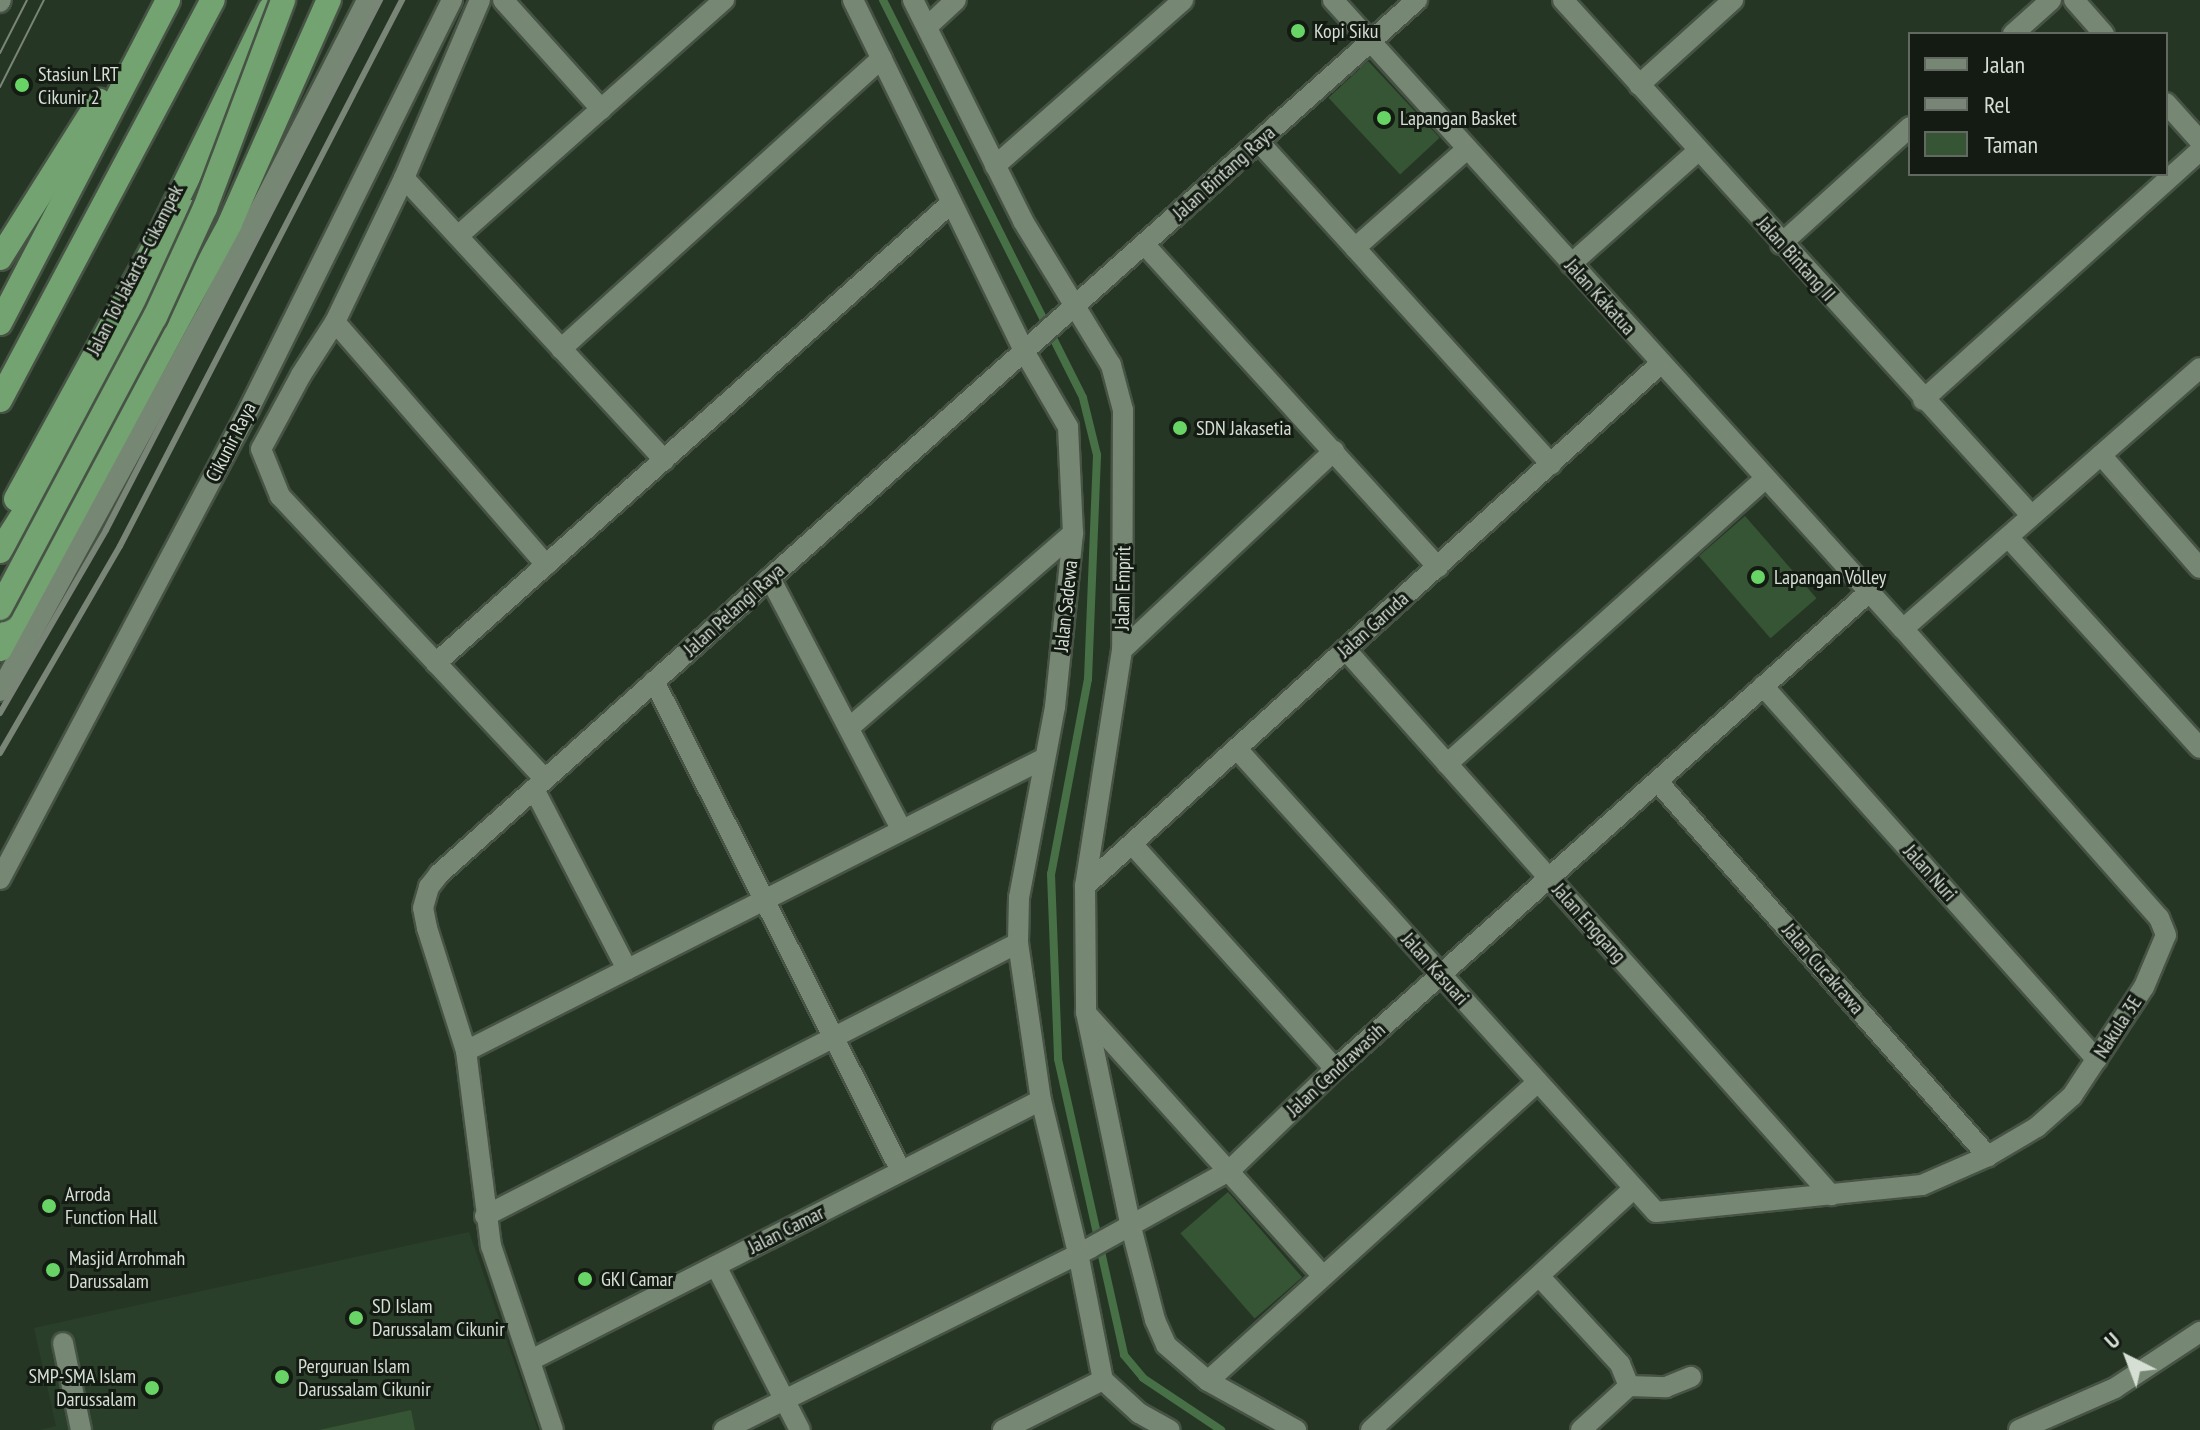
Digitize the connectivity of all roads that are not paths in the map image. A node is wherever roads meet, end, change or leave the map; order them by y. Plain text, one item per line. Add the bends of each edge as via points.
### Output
1 (166, 0) edge
2 (213, 0) edge
3 (274, 0) edge
4 (283, 0) edge
5 (292, 0) edge
6 (329, 0) edge
7 (367, 0) edge
8 (452, 0) edge
9 (480, 0) edge
10 (503, 0) edge
11 (853, 0) edge
12 (913, 0) edge
13 (956, 0) edge
14 (1183, 0) edge
15 (1333, 0) edge
16 (1417, 0) edge
17 (1563, 0) edge
18 (1733, 0) edge
19 (2051, 0) edge
20 (2074, 0) edge
21 (715, 3) edge
22 (928, 26) junction
23 (2015, 32) edge
24 (2102, 32) edge
25 (1371, 42) junction
26 (882, 58) junction
27 (1639, 85) junction
28 (2168, 105) edge
29 (601, 109) junction
30 (1908, 129) edge
31 (2200, 141) edge
32 (1259, 142) junction
33 (1467, 149) junction
34 (1698, 151) junction
35 (2200, 151) edge
36 (995, 166) junction
37 (404, 178) junction
38 (950, 204) junction
39 (458, 236) junction
40 (1144, 244) junction
41 (1781, 244) junction
42 (1355, 248) junction
43 (0, 258) edge
44 (1571, 264) junction
45 (1070, 310) junction
46 (335, 322) junction
47 (0, 323) edge
48 (1027, 348) junction
49 (561, 349) junction
50 (1660, 364) junction
51 (2198, 375) edge
52 (0, 400) edge
53 (1923, 400) junction
54 (1334, 451) junction
55 (2101, 455) junction
56 (664, 460) junction
57 (1551, 464) junction
58 (1765, 479) junction
59 (2031, 515) junction
60 (0, 528) edge
61 (1073, 533) junction
62 (2008, 537) junction
63 (0, 551) edge
64 (546, 565) junction
65 (1438, 567) junction
66 (2200, 568) edge
67 (770, 578) junction
68 (1869, 592) junction
69 (0, 608) edge
70 (1903, 629) junction
71 (0, 649) edge
72 (1122, 650) junction
73 (1346, 650) junction
74 (436, 663) junction
75 (654, 681) junction
76 (1763, 686) junction
77 (0, 691) edge
78 (849, 728) junction
79 (2200, 748) edge
80 (1237, 749) junction
81 (1045, 758) junction
82 (1447, 764) junction
83 (1658, 782) junction
84 (539, 784) junction
85 (902, 830) junction
86 (1132, 844) junction
87 (1549, 878) junction
88 (0, 879) edge
89 (1085, 886) junction
90 (764, 900) junction
91 (1018, 943) junction
92 (627, 969) junction
93 (1440, 974) junction
94 (1086, 1013) junction
95 (832, 1035) junction
96 (466, 1051) junction
97 (2097, 1060) junction
98 (1335, 1069) junction
99 (1538, 1082) junction
100 (1041, 1100) junction
101 (1988, 1156) junction
102 (901, 1171) junction
103 (1229, 1171) junction
104 (1634, 1188) junction
105 (1831, 1195) junction
106 (485, 1216) junction
107 (1124, 1230) junction
108 (1084, 1251) junction
109 (716, 1266) junction
110 (1323, 1276) junction
111 (1539, 1276) junction
112 (2200, 1332) edge
113 (63, 1343) dead end
114 (531, 1360) junction
115 (1691, 1377) dead end
116 (1103, 1380) junction
117 (1208, 1381) junction
118 (1629, 1386) junction
119 (784, 1400) junction
120 (81, 1430) edge
121 (553, 1430) edge
122 (724, 1430) edge
123 (800, 1430) edge
124 (1003, 1430) edge
125 (1170, 1430) edge
126 (1296, 1430) edge
127 (1371, 1430) edge
128 (1581, 1430) edge
129 (2019, 1430) edge

1 - 43 highway
1 - 47 highway
2 - 52 highway
3 - 60 highway via 157,241
4 - 69 highway, bridge via 205,208 155,317
5 - 63 highway, Jalan Tol Jakarta–Cikampek via 98,397
6 - 71 highway via 230,223
7 - 77 street via 205,317
8 - 88 street, Cikunir Raya via 249,409
9 - 37 street
10 - 29 street
11 - 26 street, Jalan Sadewa
12 - 22 street, Jalan Emprit
13 - 22 street
14 - 36 street
15 - 25 street, Jalan Kakatua
16 - 25 street, Jalan Bintang Raya
17 - 27 street, Jalan Bintang II
18 - 27 street
19 - 23 street
20 - 24 street
21 - 29 street
22 - 36 street, Jalan Emprit
25 - 32 street, Jalan Bintang Raya
25 - 33 street, Jalan Kakatua
26 - 38 street, Jalan Sadewa
26 - 49 street
27 - 34 street, Jalan Bintang II
28 - 31 street
29 - 39 street
30 - 41 street
32 - 40 street, Jalan Bintang Raya
32 - 42 street
33 - 42 street
33 - 44 street, Jalan Kakatua
34 - 41 street, Jalan Bintang II
34 - 44 street
35 - 53 street
36 - 45 street, Jalan Emprit
37 - 39 street
37 - 46 street
38 - 48 street, Jalan Sadewa
38 - 56 street
39 - 49 street
40 - 45 street, Jalan Bintang Raya
40 - 54 street
41 - 53 street, Jalan Bintang II
42 - 57 street
44 - 50 street, Jalan Kakatua
45 - 48 street, Jalan Bintang Raya
45 - 72 street, Jalan Emprit via 1111,365 1123,410
46 - 64 street
46 - 74 street via 261,449 280,496
48 - 61 street, Jalan Sadewa via 1068,427
48 - 67 street, Jalan Pelangi Raya
49 - 56 street
50 - 57 street, Jalan Garuda
50 - 58 street, Jalan Kakatua
51 - 55 street
53 - 59 street, Jalan Bintang II
54 - 65 street
54 - 72 street
55 - 59 street
55 - 66 street
56 - 64 street
57 - 65 street, Jalan Garuda
58 - 68 street, Jalan Kakatua
58 - 82 street
59 - 62 street
61 - 78 street
61 - 81 street, Jalan Sadewa
62 - 70 street
62 - 79 street
64 - 74 street
65 - 73 street, Jalan Garuda
67 - 75 street, Jalan Pelangi Raya
67 - 78 street
68 - 70 street, Nakula 3E
68 - 76 street, Jalan Cendrawasih
70 - 97 street, Nakula 3E via 2159,918 2166,935 2144,987
72 - 89 street, Jalan Emprit
73 - 80 street, Jalan Garuda
73 - 82 street, Jalan Enggang
74 - 84 street
75 - 84 street, Jalan Pelangi Raya
75 - 90 street
76 - 83 street, Jalan Cendrawasih
76 - 97 street, Jalan Nuri
78 - 85 street
80 - 86 street, Jalan Garuda
80 - 93 street, Jalan Kasuari
81 - 85 street
81 - 91 street, Jalan Sadewa via 1019,898
82 - 87 street, Jalan Enggang
83 - 87 street, Jalan Cendrawasih
83 - 101 street, Jalan Cucakrawa
84 - 92 street
84 - 96 street, Jalan Pelangi Raya via 439,874 423,908
85 - 90 street
86 - 89 street, Jalan Garuda
86 - 98 street
87 - 93 street, Jalan Cendrawasih
87 - 105 street, Jalan Enggang
89 - 94 street, Jalan Emprit
90 - 92 street
90 - 95 street
91 - 95 street
91 - 100 street, Jalan Sadewa
92 - 96 street
93 - 98 street, Jalan Cendrawasih
93 - 99 street, Jalan Kasuari
94 - 103 street
94 - 107 street, Jalan Emprit
95 - 102 street
95 - 106 street
96 - 106 street
97 - 101 street, Nakula 3E via 2072,1096 2037,1127
98 - 103 street, Jalan Cendrawasih
99 - 104 street, Jalan Kasuari
99 - 110 street
100 - 102 street, Jalan Camar
100 - 108 street, Jalan Sadewa
101 - 105 street, Nakula 3E via 1922,1185
102 - 109 street, Jalan Camar
103 - 107 street, Jalan Cendrawasih
103 - 110 street
104 - 105 street, Nakula 3E via 1656,1212
104 - 111 street
106 - 114 street
107 - 108 street, Jalan Cendrawasih
107 - 117 street, Jalan Emprit via 1166,1345
108 - 116 street, Jalan Sadewa
108 - 119 street, Jalan Cendrawasih
109 - 114 street, Jalan Camar
109 - 119 street
110 - 117 street
111 - 118 street via 1620,1364
111 - 127 street
112 - 129 street via 2115,1388
113 - 120 street
114 - 121 street
115 - 118 street via 1666,1387
116 - 124 street
116 - 125 street via 1139,1413
117 - 126 street, Jalan Emprit
118 - 128 street
119 - 122 street, Jalan Cendrawasih
119 - 123 street

